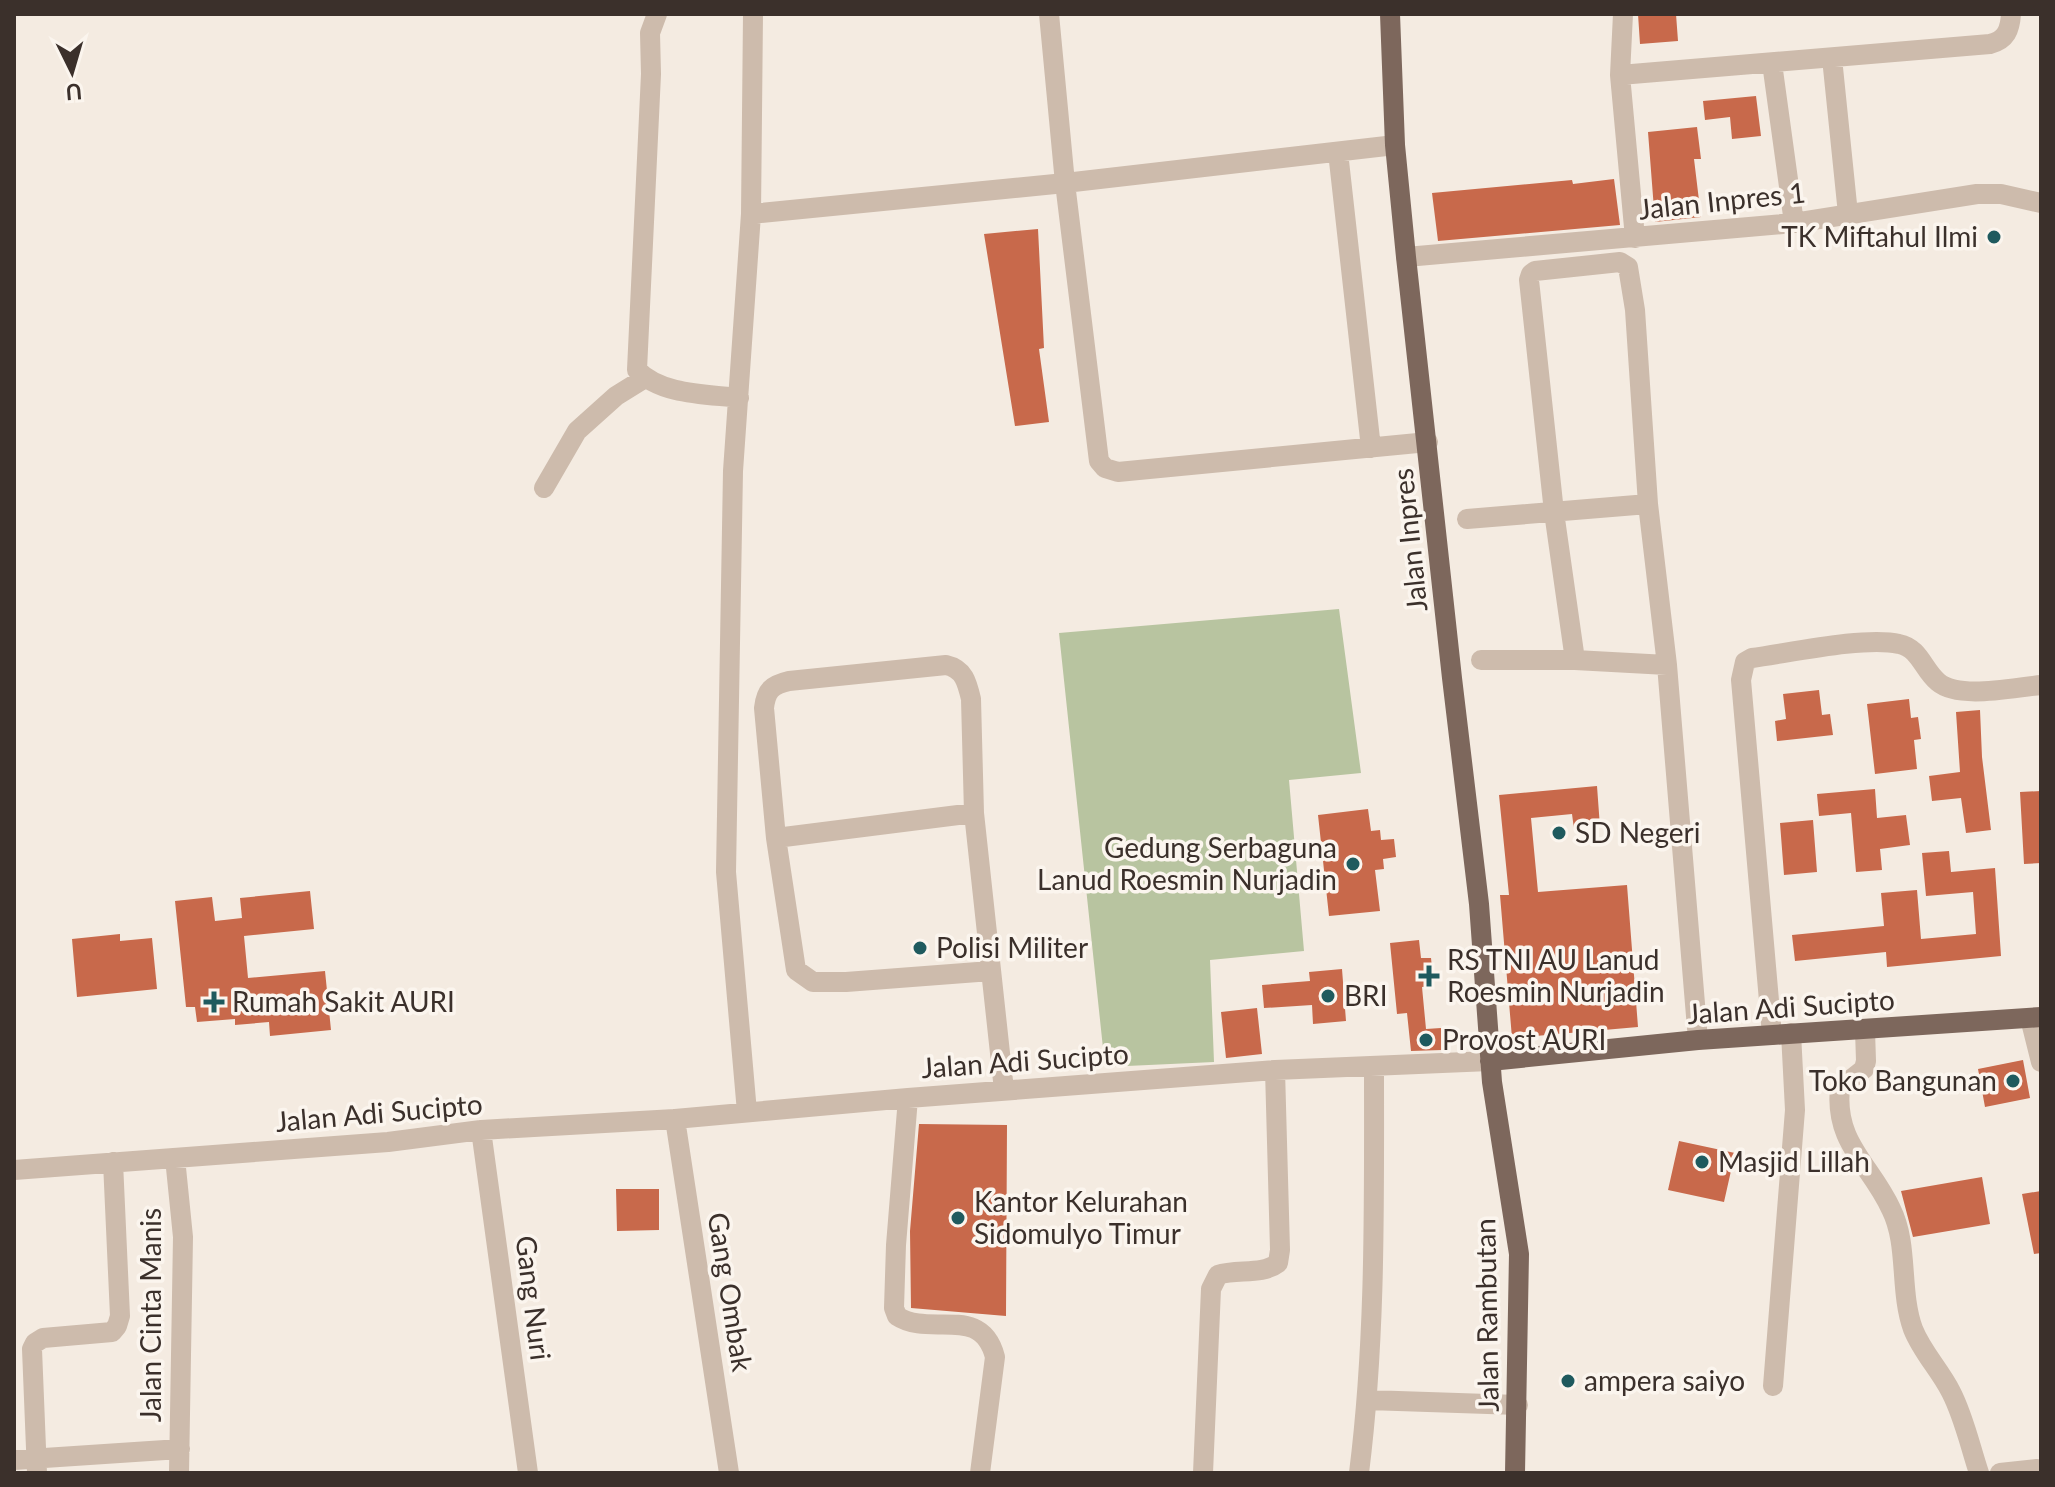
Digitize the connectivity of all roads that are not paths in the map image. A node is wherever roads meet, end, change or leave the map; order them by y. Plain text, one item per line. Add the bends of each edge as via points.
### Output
1 (657, 14) edge
2 (753, 14) edge
3 (1049, 14) edge
4 (1390, 14) edge
5 (1623, 14) edge
6 (2011, 20) edge
7 (1832, 58) junction
8 (1772, 63) junction
9 (1620, 75) junction
10 (1395, 145) junction
11 (1338, 152) junction
12 (1065, 183) junction
13 (2041, 203) edge
14 (751, 214) junction
15 (1848, 214) junction
16 (1794, 223) junction
17 (1635, 238) junction
18 (1406, 257) junction
19 (645, 378) junction
20 (739, 398) junction
21 (1428, 442) junction
22 (1371, 448) junction
23 (544, 488) dead end
24 (1648, 504) junction
25 (1554, 512) junction
26 (1467, 519) dead end
27 (1481, 660) dead end
28 (1575, 660) junction
29 (1667, 665) junction
30 (2041, 685) edge
31 (974, 813) junction
32 (776, 838) junction
33 (991, 971) junction
34 (2035, 1018) edge
35 (1865, 1030) junction
36 (1781, 1034) junction
37 (1698, 1040) junction
38 (1490, 1061) junction
39 (2041, 1062) edge
40 (1374, 1066) junction
41 (1275, 1070) junction
42 (1004, 1090) junction
43 (908, 1098) junction
44 (747, 1112) junction
45 (675, 1119) junction
46 (481, 1130) junction
47 (175, 1158) junction
48 (113, 1162) junction
49 (14, 1170) edge
50 (1773, 1386) dead end
51 (1368, 1400) junction
52 (1518, 1405) junction
53 (180, 1449) junction
54 (14, 1460) edge
55 (37, 1466) edge
56 (2037, 1469) dead end
57 (179, 1473) edge
58 (528, 1473) edge
59 (729, 1473) edge
60 (980, 1473) edge
61 (1203, 1473) edge
62 (1359, 1473) edge
63 (1515, 1473) edge
64 (1979, 1473) edge
65 (2000, 1473) edge

1 - 19 street via 650,33 637,370
2 - 14 street
3 - 12 street
4 - 10 main road, Jalan Inpres
5 - 9 street
6 - 7 street via 1999,42 1990,44
7 - 8 street
7 - 15 street
8 - 9 street
8 - 16 street
9 - 17 street
10 - 11 street
10 - 18 main road, Jalan Inpres
11 - 12 street
11 - 22 street
12 - 14 street
12 - 22 street via 1095,444 1105,468 1118,472
13 - 15 street, Jalan Inpres 1 via 1977,194
14 - 20 street
15 - 16 street, Jalan Inpres 1
16 - 17 street, Jalan Inpres 1
17 - 18 street, Jalan Inpres 1
18 - 21 main road, Jalan Inpres
19 - 20 street via 679,391
19 - 23 street via 584,424
20 - 44 street via 726,872
21 - 22 street
21 - 38 main road, Jalan Inpres via 1479,904
24 - 25 street
24 - 25 street via 1635,310 1628,267 1620,262 1535,271 1530,277
24 - 29 street
25 - 26 street
25 - 28 street
27 - 28 street
28 - 29 street
29 - 37 street
30 - 36 street via 1950,689 1909,647 1887,641 1745,662 1741,680
31 - 32 street
31 - 32 street via 971,699 967,681 955,667 789,681 769,689 764,708
31 - 33 street
32 - 33 street via 796,970 813,982
33 - 42 street
34 - 35 main road, Jalan Adi Sucipto
34 - 39 street
35 - 36 main road, Jalan Adi Sucipto
35 - 64 street via 1864,1069 1840,1088 1845,1132 1891,1208 1913,1327 1951,1392
36 - 37 main road, Jalan Adi Sucipto
36 - 50 street via 1795,1110
37 - 38 main road, Jalan Adi Sucipto
38 - 40 street, Jalan Adi Sucipto
38 - 52 main road, Jalan Rambutan via 1519,1254
40 - 41 street, Jalan Adi Sucipto
40 - 51 street
41 - 42 street, Jalan Adi Sucipto
41 - 61 street via 1278,1263 1267,1270 1218,1275 1211,1289
42 - 43 street, Jalan Adi Sucipto
43 - 44 street, Jalan Adi Sucipto
43 - 60 street via 894,1308 909,1322 973,1327 992,1345 995,1357
44 - 45 street, Jalan Adi Sucipto
45 - 46 street, Jalan Adi Sucipto
45 - 59 street, Gang Ombak
46 - 47 street, Jalan Adi Sucipto
46 - 58 street, Gang Nuri
47 - 48 street, Jalan Adi Sucipto
47 - 53 street, Jalan Cinta Manis via 183,1237
48 - 49 street, Jalan Adi Sucipto
48 - 55 street via 120,1316 112,1332 35,1343
51 - 52 street
51 - 62 street
52 - 63 main road, Jalan Rambutan
53 - 55 street
53 - 57 street, Jalan Cinta Manis
54 - 55 street
56 - 65 street

